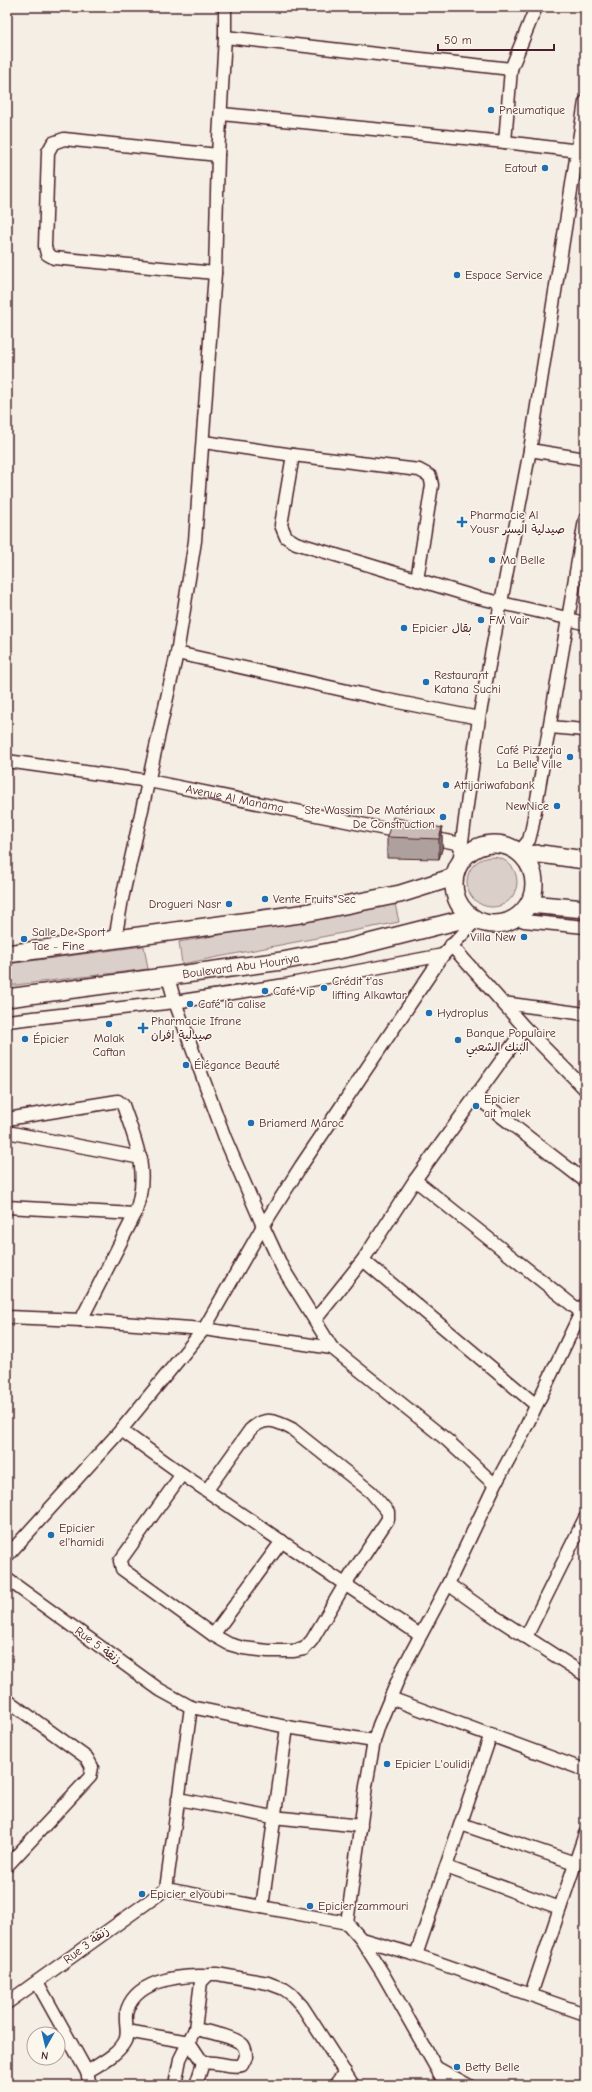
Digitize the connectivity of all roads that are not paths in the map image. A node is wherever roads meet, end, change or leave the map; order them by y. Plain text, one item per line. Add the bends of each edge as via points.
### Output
1 (225, 7) edge
2 (536, 7) edge
3 (225, 37) junction
4 (511, 69) junction
5 (585, 102) edge
6 (222, 114) junction
7 (505, 142) junction
8 (579, 151) junction
9 (218, 155) junction
10 (215, 273) junction
11 (204, 442) junction
12 (530, 450) junction
13 (293, 456) junction
14 (585, 459) edge
15 (585, 520) edge
16 (417, 580) junction
17 (500, 604) junction
18 (567, 618) junction
19 (585, 624) edge
20 (176, 653) junction
21 (479, 718) junction
22 (550, 727) junction
23 (585, 730) edge
24 (7, 761) edge
25 (149, 781) junction
26 (461, 844) junction
27 (521, 854) junction
28 (585, 860) edge
29 (457, 870) junction
30 (529, 904) junction
31 (585, 909) edge
32 (474, 918) junction
33 (516, 918) junction
34 (585, 927) edge
35 (115, 940) junction
36 (451, 945) junction
37 (7, 954) edge
38 (443, 955) junction
39 (168, 977) junction
40 (7, 998) edge
41 (175, 1002) junction
42 (503, 1003) junction
43 (585, 1014) edge
44 (7, 1021) edge
45 (525, 1028) junction
46 (585, 1089) edge
47 (475, 1096) junction
48 (7, 1119) edge
49 (7, 1132) edge
50 (141, 1158) junction
51 (415, 1180) junction
52 (585, 1181) edge
53 (7, 1207) edge
54 (135, 1214) junction
55 (263, 1226) junction
56 (363, 1260) junction
57 (583, 1308) edge
58 (7, 1317) edge
59 (81, 1320) junction
60 (315, 1320) junction
61 (204, 1329) junction
62 (332, 1348) junction
63 (536, 1405) junction
64 (121, 1430) junction
65 (182, 1474) junction
66 (495, 1485) junction
67 (207, 1490) junction
68 (585, 1518) edge
69 (282, 1541) junction
70 (7, 1556) edge
71 (7, 1579) edge
72 (345, 1584) junction
73 (448, 1584) junction
74 (213, 1635) junction
75 (420, 1635) junction
76 (526, 1637) junction
77 (585, 1675) edge
78 (390, 1698) junction
79 (7, 1700) edge
80 (191, 1707) junction
81 (286, 1727) junction
82 (491, 1734) junction
83 (374, 1741) junction
84 (585, 1770) edge
85 (178, 1799) junction
86 (273, 1817) junction
87 (461, 1824) junction
88 (361, 1826) junction
89 (585, 1834) edge
90 (575, 1863) junction
91 (7, 1866) edge
92 (446, 1867) junction
93 (166, 1889) junction
94 (262, 1907) junction
95 (560, 1908) junction
96 (347, 1923) junction
97 (361, 1939) junction
98 (416, 1955) junction
99 (205, 1976) junction
100 (37, 1982) junction
101 (531, 1994) junction
102 (7, 2003) edge
103 (585, 2014) edge
104 (195, 2029) junction
105 (127, 2031) junction
106 (189, 2042) junction
107 (203, 2063) junction
108 (437, 2068) junction
109 (87, 2072) junction
110 (345, 2072) junction
111 (90, 2085) edge
112 (175, 2085) edge
113 (196, 2085) edge
114 (335, 2085) edge
115 (353, 2085) edge
116 (446, 2085) edge
117 (468, 2085) edge

1 - 3 street
2 - 4 street
3 - 4 street
3 - 6 street
4 - 7 street
5 - 8 street
6 - 7 street
6 - 9 street
7 - 8 street
8 - 12 street
9 - 10 street
9 - 10 street via 64,139 53,143 48,152 44,246 47,254 54,258
10 - 11 street
11 - 13 street
11 - 20 street via 195,541
12 - 14 street
12 - 17 street
13 - 16 street via 281,525 286,536 296,543
13 - 16 street via 419,470 430,476 432,485
15 - 18 street
16 - 17 street
17 - 18 street
17 - 21 street
18 - 19 street
18 - 22 street
20 - 21 street
20 - 25 street
21 - 26 street
22 - 23 street
22 - 27 street via 532,828
24 - 25 street, Avenue Al Manama
25 - 26 street, Avenue Al Manama
25 - 35 street
26 - 29 street
27 - 28 main road
27 - 29 main road via 501,844 487,844 473,849
27 - 30 main road via 529,863 534,876 534,891
29 - 32 main road via 454,886 456,899 464,911
29 - 35 main road via 400,894 314,912
30 - 31 main road
30 - 33 main road
32 - 33 main road via 494,924
32 - 36 street
32 - 39 main road, Boulevard Abu Houriya via 282,961
33 - 34 street
35 - 37 main road
36 - 38 street
36 - 42 street
38 - 41 street via 285,985
38 - 55 street via 305,1159
39 - 40 main road, Boulevard Abu Houriya
39 - 41 street
41 - 44 street
41 - 55 street via 225,1138
42 - 43 street
42 - 45 street
45 - 46 street
45 - 47 street
47 - 51 street
47 - 52 street
48 - 50 street via 121,1102
49 - 50 street
50 - 54 street via 141,1196
51 - 56 street
51 - 57 street
53 - 54 street
54 - 59 street
55 - 60 street via 282,1267
55 - 61 street
56 - 60 street
56 - 63 street
57 - 63 street
58 - 59 street
59 - 61 street
60 - 62 street
61 - 62 street
61 - 64 street
62 - 66 street via 448,1441
63 - 66 street
64 - 65 street
64 - 70 street
65 - 67 street
65 - 74 street via 120,1561 120,1565
66 - 73 street
67 - 69 street
67 - 72 street via 250,1430 258,1423 275,1422 292,1429 371,1492 388,1512 388,1519
68 - 76 street
69 - 72 street
69 - 74 street
71 - 80 street, Rue 5 زنقة via 160,1690
72 - 74 street via 312,1640 299,1650 268,1651 243,1648
72 - 75 street
73 - 75 street
73 - 76 street
75 - 78 street
76 - 77 street
78 - 82 street
78 - 83 street
79 - 91 street via 87,1758 92,1767 90,1777
80 - 81 street, Rue 5 زنقة
80 - 85 street
81 - 83 street, Rue 5 زنقة
81 - 86 street
82 - 84 street
82 - 87 street
83 - 88 street
85 - 86 street
85 - 93 street
86 - 88 street
86 - 94 street
87 - 90 street
87 - 92 street
88 - 96 street
89 - 90 street
90 - 95 street
92 - 95 street
92 - 98 street
93 - 94 street
93 - 100 street, Rue 3 زنقة
94 - 96 street
95 - 101 street
96 - 97 street
97 - 98 street
97 - 108 street
98 - 101 street
99 - 104 street via 200,1988
99 - 105 street via 168,1980 145,1988 131,2000 128,2007
99 - 110 street via 217,1974 268,1983 284,1989 297,1999
100 - 102 street, Rue 3 زنقة
100 - 109 street
101 - 103 street
104 - 106 street
104 - 107 street via 232,2039 244,2046 246,2052 244,2062 237,2066
105 - 106 street
105 - 109 street via 125,2041 116,2052
106 - 107 street
106 - 112 street via 180,2059
107 - 113 street
108 - 116 street
108 - 117 street
109 - 111 street
110 - 114 street
110 - 115 street

